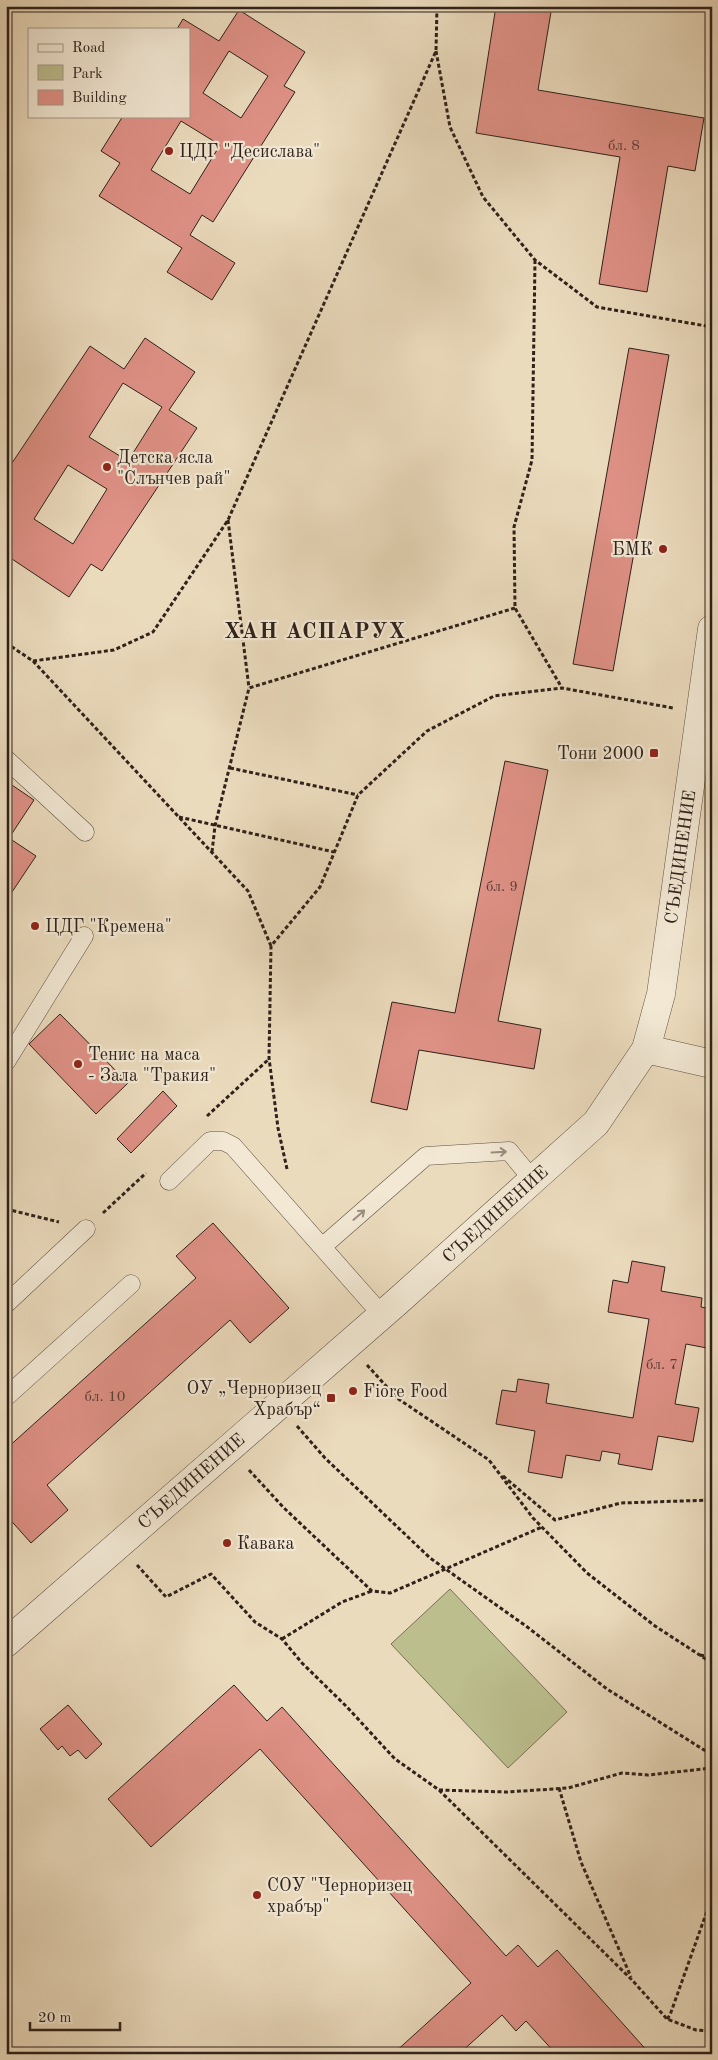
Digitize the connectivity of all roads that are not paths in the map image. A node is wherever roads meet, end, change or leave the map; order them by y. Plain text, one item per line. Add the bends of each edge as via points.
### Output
1 (712, 629) edge
2 (6, 759) edge
3 (86, 832) dead end
4 (84, 936) dead end
5 (646, 1049) junction
6 (6, 1062) edge
7 (712, 1064) edge
8 (533, 1180) junction
9 (169, 1182) dead end
10 (86, 1229) road end
11 (322, 1247) junction
12 (131, 1284) dead end
13 (6, 1304) edge
14 (382, 1315) junction
15 (6, 1398) edge
16 (9, 1634) edge

1 - 5 street, СЪЕДИНЕНИЕ via 660,994
2 - 3 lane
4 - 6 lane
5 - 7 street
5 - 8 street, СЪЕДИНЕНИЕ via 596,1123
11 -> 8 lane via 426,1156 509,1151
8 - 14 street, СЪЕДИНЕНИЕ
9 - 11 lane via 210,1141 222,1141 233,1146
10 - 13 lane
11 - 14 lane
12 - 15 lane
14 - 16 street, СЪЕДИНЕНИЕ

